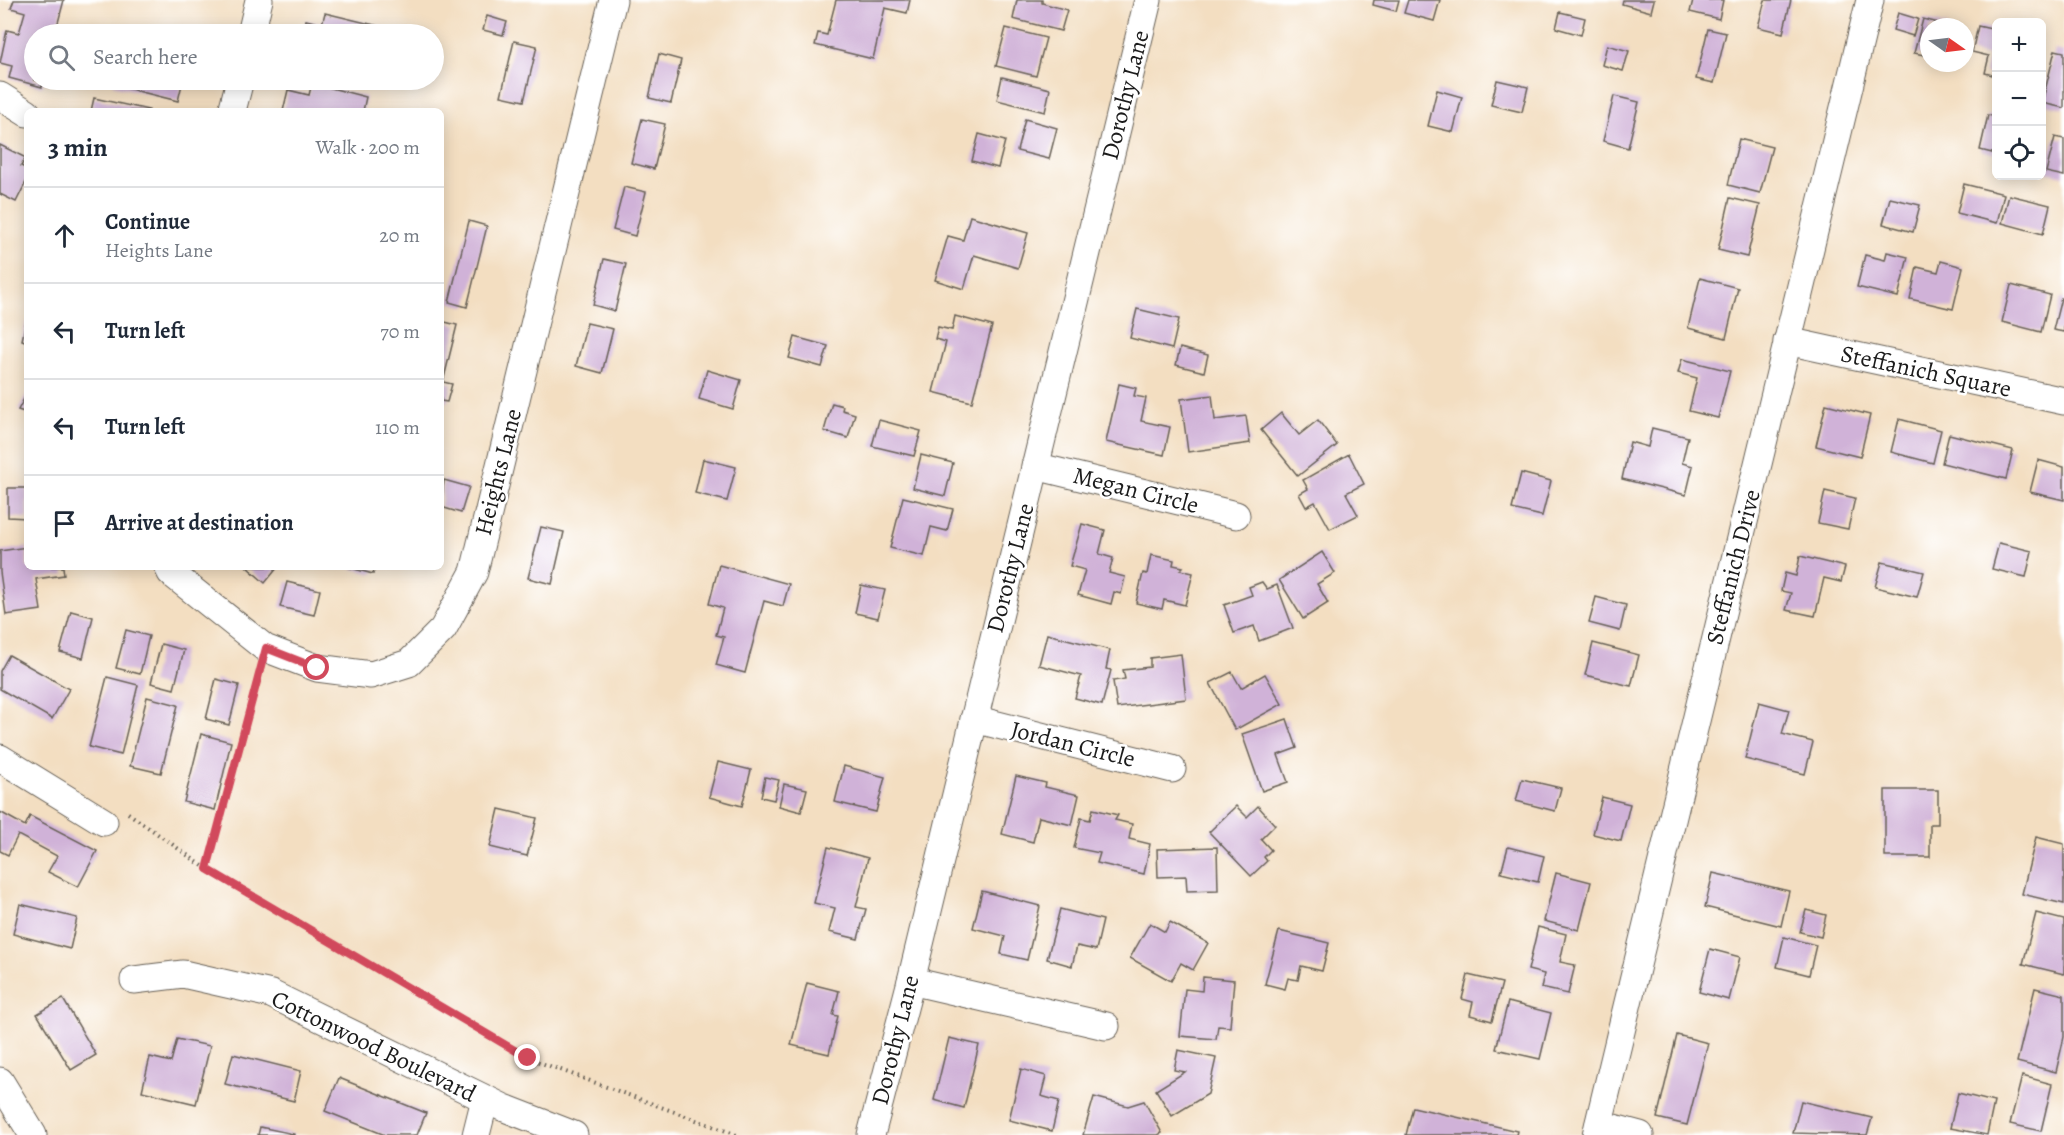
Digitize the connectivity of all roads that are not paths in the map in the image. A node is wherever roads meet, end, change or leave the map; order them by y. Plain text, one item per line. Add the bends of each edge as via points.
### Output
1 (259, 0) edge
2 (613, 0) edge
3 (1148, 0) edge
4 (1870, 0) edge
5 (253, 24) edge
6 (237, 90) edge
7 (0, 96) edge
8 (233, 108) edge
9 (24, 111) edge
10 (1787, 341) junction
11 (2064, 401) edge
12 (1035, 466) junction
13 (1236, 515) dead end
14 (170, 570) edge
15 (974, 719) junction
16 (0, 759) edge
17 (1172, 769) dead end
18 (113, 815) road end
19 (134, 980) dead end
20 (910, 981) junction
21 (1106, 1026) dead end
22 (0, 1081) edge
23 (485, 1099) junction
24 (1598, 1129) edge
25 (33, 1135) edge
26 (476, 1135) edge
27 (574, 1135) edge
28 (871, 1135) edge
29 (1640, 1135) edge

1 - 5 street
2 - 14 street, Heights Lane via 474,572 443,629 409,663 371,675 317,668 266,648
3 - 12 street, Dorothy Lane
4 - 10 street, Steffanich Drive
6 - 8 street
7 - 9 street
10 - 11 street, Steffanich Square
10 - 24 street, Steffanich Drive
12 - 13 street, Megan Circle
12 - 15 street, Dorothy Lane
15 - 17 street, Jordan Circle
15 - 20 street, Dorothy Lane
16 - 18 street
19 - 23 street, Cottonwood Boulevard via 183,974 271,994
20 - 21 street
20 - 28 street, Dorothy Lane
22 - 25 street
23 - 26 street
23 - 27 street, Cottonwood Boulevard
24 - 29 street

